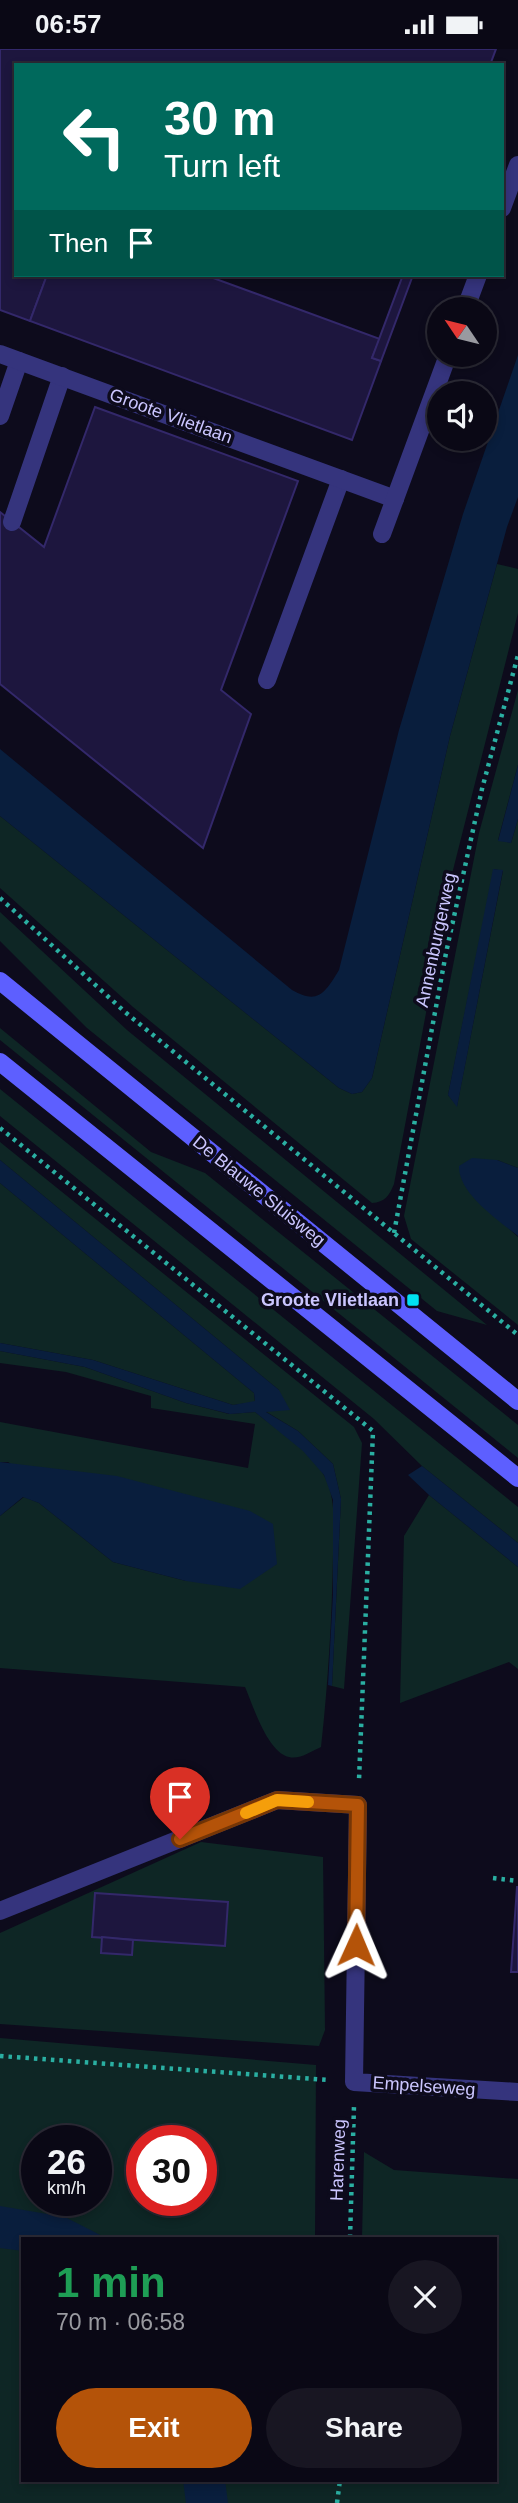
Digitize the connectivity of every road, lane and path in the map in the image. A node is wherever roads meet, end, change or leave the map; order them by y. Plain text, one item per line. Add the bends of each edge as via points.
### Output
1 (518, 165) edge
2 (504, 203) edge
3 (477, 277) edge
4 (470, 297) edge
5 (0, 354) edge
6 (19, 361) junction
7 (444, 367) edge
8 (62, 376) junction
9 (0, 416) edge
10 (341, 479) junction
11 (396, 499) junction
12 (12, 522) dead end
13 (382, 534) dead end
14 (518, 655) edge
15 (267, 680) dead end
16 (0, 898) edge
17 (0, 981) edge
18 (0, 1062) edge
19 (0, 1128) edge
20 (394, 1234) junction
21 (518, 1335) edge
22 (518, 1401) edge
23 (518, 1479) edge
24 (358, 1805) junction
25 (493, 1878) dead end
26 (518, 1881) edge
27 (0, 1911) edge
28 (0, 2056) edge
29 (354, 2082) junction
30 (518, 2092) edge
31 (350, 2237) edge
32 (340, 2482) edge
33 (337, 2503) edge

1 - 2 street
3 - 4 street
5 - 6 street, Groote Vlietlaan
6 - 8 street, Groote Vlietlaan
6 - 9 street
7 - 11 street
8 - 10 street, Groote Vlietlaan
8 - 12 street
10 - 11 street, Groote Vlietlaan
10 - 15 street
11 - 13 street
14 - 20 path, Annenburgerweg via 482,789 446,953
16 - 20 path via 125,1012
17 - 22 main road, De Blauwe Sluisweg
18 - 23 main road
19 - 24 path via 373,1431
20 - 21 path
24 - 27 street via 277,1800
24 - 29 street, Empelseweg
25 - 26 path
28 - 29 path
29 - 30 street, Empelseweg
29 - 31 path, Harenweg
32 - 33 path

